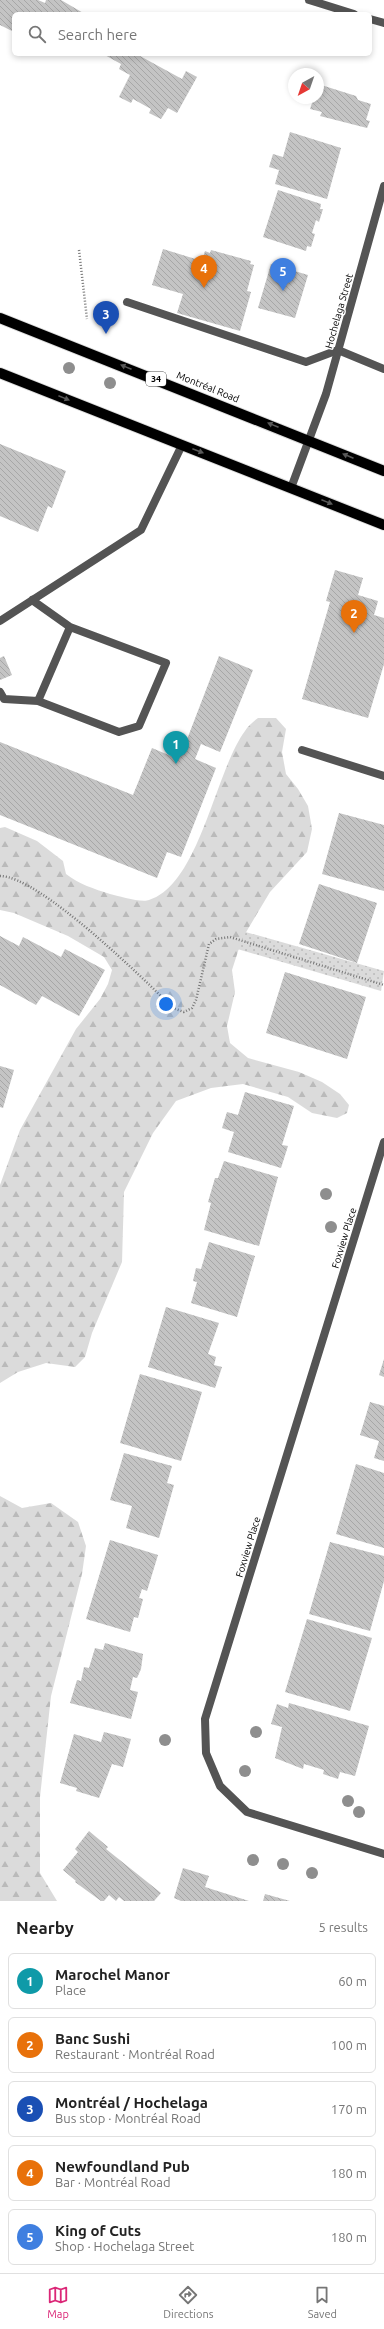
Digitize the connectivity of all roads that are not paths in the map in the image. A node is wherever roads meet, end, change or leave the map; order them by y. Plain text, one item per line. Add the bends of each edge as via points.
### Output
1 (308, 0) edge
2 (347, 12) edge
3 (372, 20) edge
4 (384, 23) edge
5 (384, 186) edge
6 (127, 302) dead end
7 (0, 318) edge
8 (338, 350) junction
9 (384, 369) edge
10 (0, 373) edge
11 (309, 440) junction
12 (182, 445) junction
13 (384, 471) edge
14 (291, 488) junction
15 (384, 525) edge
16 (32, 600) junction
17 (0, 621) edge
18 (70, 627) junction
19 (0, 692) edge
20 (38, 701) junction
21 (302, 750) dead end
22 (384, 776) edge
23 (384, 1142) edge
24 (384, 1854) edge

1 - 2 street
3 - 4 street
5 - 8 street, Hochelaga Street
6 - 8 street via 306,362
11 -> 7 main road, Montréal Road / 34
8 - 9 street
8 - 11 street, Hochelaga Street via 326,394
10 -> 12 main road
13 -> 11 main road, Montréal Road / 34
11 - 14 street, Hochelaga Street
12 -> 14 main road
12 - 16 street via 141,530
14 -> 15 main road
16 - 17 street
16 - 18 street
18 - 20 street
18 - 20 street via 166,663 139,726 119,732
19 - 20 street via 4,699
21 - 22 street
23 - 24 street, Foxview Place via 205,1726 206,1753 220,1786 247,1812

